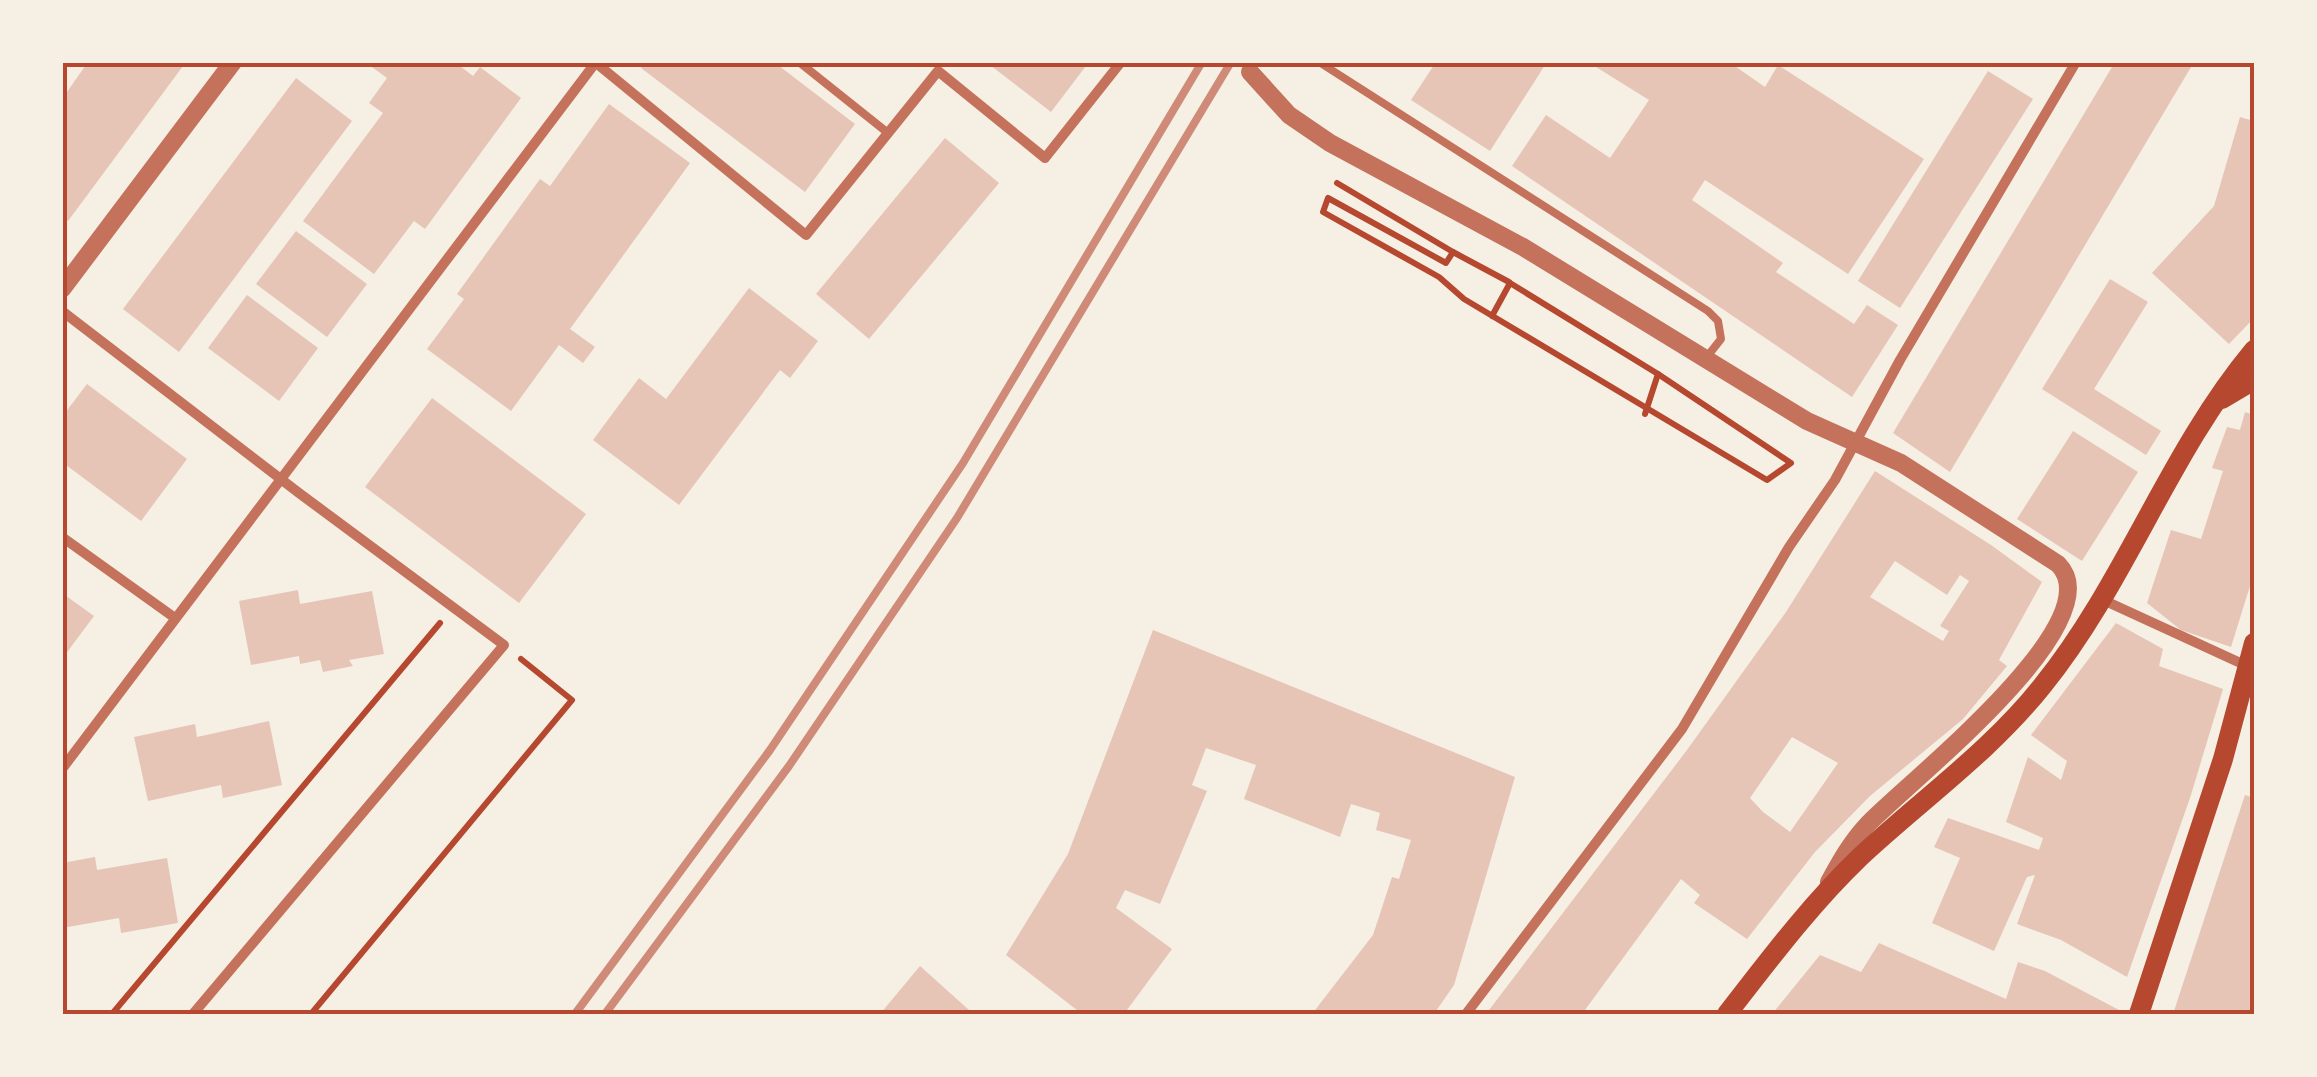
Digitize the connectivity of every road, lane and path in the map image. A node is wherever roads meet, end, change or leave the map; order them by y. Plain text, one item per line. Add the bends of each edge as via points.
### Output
1 (233, 62) edge
2 (799, 62) edge
3 (1121, 62) edge
4 (1319, 62) edge
5 (2076, 62) edge
6 (596, 63) edge
7 (1250, 72) dead end
8 (888, 132) junction
9 (1323, 175) dead end
10 (1453, 252) junction
11 (1439, 277) junction
12 (1510, 283) junction
13 (62, 289) edge
14 (1433, 289) dead end
15 (62, 311) edge
16 (1492, 316) junction
17 (2254, 350) edge
18 (1706, 358) junction
19 (1658, 374) junction
20 (2254, 380) edge
21 (2213, 404) junction
22 (1645, 412) junction
23 (1856, 442) junction
24 (282, 479) junction
25 (62, 537) edge
26 (2100, 598) junction
27 (453, 607) junction
28 (175, 618) junction
29 (2254, 643) edge
30 (504, 645) junction
31 (2247, 666) junction
32 (62, 768) edge
33 (1819, 900) junction
34 (112, 1014) edge
35 (193, 1014) edge
36 (311, 1014) edge
37 (1466, 1014) edge
38 (1727, 1014) edge
39 (2140, 1014) edge

1 - 13 street
2 - 8 lane
3 - 8 street via 1045,158 938,71
4 - 18 lane via 1708,311 1721,339
5 - 23 street
6 - 8 street via 806,234
6 - 24 street
7 - 18 street via 1289,116 1330,143 1522,247
9 - 10 path
10 - 11 path via 1446,263 1328,198 1323,212
10 - 12 path
11 - 14 path
11 - 16 path
12 - 16 path
12 - 19 path
15 - 24 street
16 - 22 path
17 - 21 main road
18 - 23 street via 1807,421
19 - 22 path
19 - 22 path via 1791,463 1767,480
20 - 21 main road
21 - 26 main road
23 - 33 street via 1901,463 2058,564 2070,587 2055,626 2010,690 1866,826
23 - 37 street via 1670,748
24 - 27 street
24 - 28 street
25 - 28 street
26 - 31 street
26 - 33 main road via 2025,708
27 - 30 street
27 - 34 path
28 - 32 street
29 - 31 main road
30 - 35 street
30 - 36 path via 572,700
31 - 39 main road
33 - 38 main road

